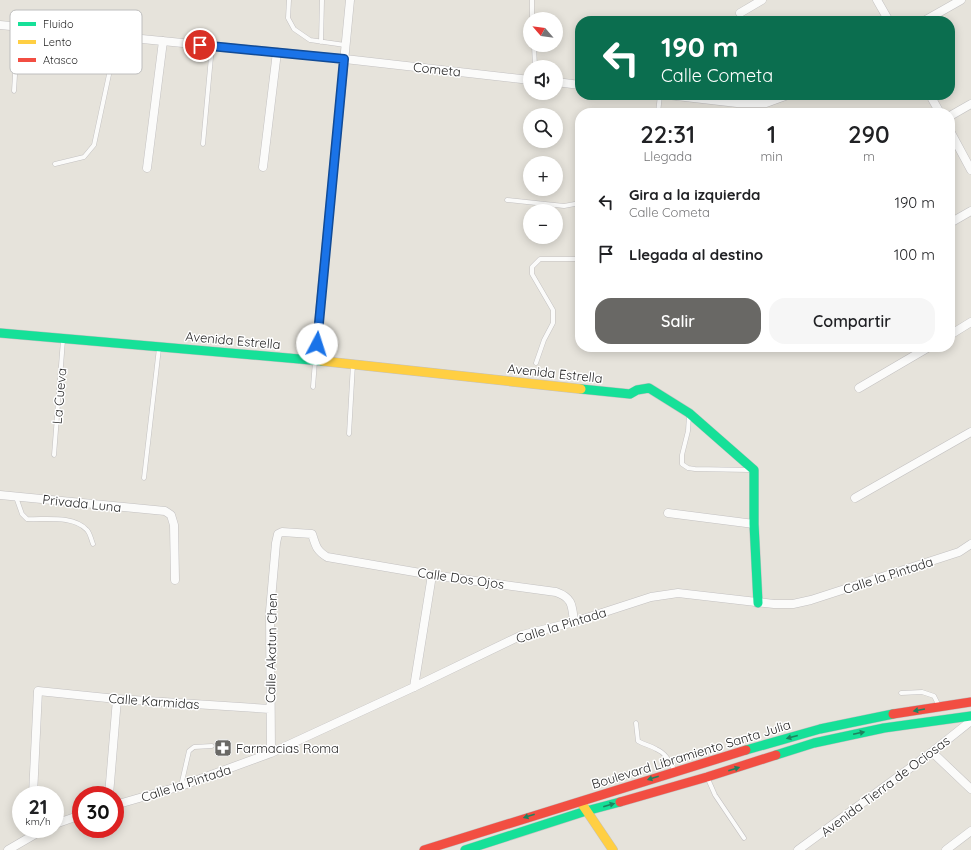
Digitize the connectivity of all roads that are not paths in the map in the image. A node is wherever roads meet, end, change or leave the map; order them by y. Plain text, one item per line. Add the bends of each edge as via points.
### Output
1 (289, 0) edge
2 (322, 0) edge
3 (350, 0) edge
4 (532, 0) edge
5 (762, 0) edge
6 (877, 0) edge
7 (961, 0) edge
8 (532, 12) edge
9 (740, 13) dead end
10 (886, 16) edge
11 (933, 16) edge
12 (0, 25) edge
13 (10, 26) edge
14 (142, 39) edge
15 (163, 41) junction
16 (321, 42) junction
17 (212, 46) junction
18 (346, 46) junction
19 (277, 52) junction
20 (344, 59) junction
21 (15, 74) edge
22 (109, 74) edge
23 (523, 79) edge
24 (563, 83) edge
25 (575, 84) edge
26 (14, 91) dead end
27 (717, 100) edge
28 (774, 100) edge
29 (971, 104) edge
30 (955, 113) edge
31 (955, 141) edge
32 (203, 144) dead end
33 (55, 164) dead end
34 (147, 168) dead end
35 (263, 168) dead end
36 (971, 170) edge
37 (507, 200) dead end
38 (575, 204) edge
39 (971, 211) edge
40 (955, 219) edge
41 (575, 259) edge
42 (971, 322) edge
43 (955, 332) edge
44 (0, 333) edge
45 (63, 338) junction
46 (159, 346) junction
47 (920, 352) edge
48 (315, 360) junction
49 (536, 362) dead end
50 (353, 364) junction
51 (313, 387) dead end
52 (858, 388) dead end
53 (689, 414) junction
54 (971, 432) edge
55 (349, 434) dead end
56 (54, 455) dead end
57 (754, 470) junction
58 (144, 478) dead end
59 (0, 495) edge
60 (16, 496) junction
61 (855, 498) dead end
62 (668, 513) dead end
63 (754, 524) junction
64 (276, 543) joint
65 (93, 544) dead end
66 (971, 544) edge
67 (971, 551) edge
68 (959, 552) junction
69 (432, 574) junction
70 (175, 580) dead end
71 (758, 602) junction
72 (574, 622) junction
73 (414, 687) junction
74 (901, 694) dead end
75 (117, 699) junction
76 (971, 702) edge
77 (939, 706) junction
78 (270, 709) junction
79 (971, 716) edge
80 (971, 721) edge
81 (636, 723) dead end
82 (212, 746) dead end
83 (932, 752) junction
84 (271, 753) junction
85 (675, 772) junction
86 (707, 777) junction
87 (33, 786) edge
88 (110, 786) edge
89 (181, 786) junction
90 (971, 789) edge
91 (579, 801) junction
92 (124, 802) edge
93 (586, 811) junction
94 (971, 831) edge
95 (24, 838) edge
96 (744, 838) dead end
97 (469, 849) edge
98 (801, 849) edge
99 (8, 850) edge
100 (424, 850) edge
101 (613, 850) edge
102 (946, 850) edge

1 - 16 lane via 288,18 294,29 310,40
2 - 16 lane
3 - 18 street
4 - 8 lane
5 - 9 street
6 - 10 street
7 - 11 street
12 - 13 street, Cometa
14 - 15 street, Cometa
15 - 17 street, Cometa
15 - 34 street
16 - 18 lane
17 - 19 street, Cometa
17 - 32 lane
18 - 20 street
19 - 20 street, Cometa
19 - 35 street
20 - 23 street, Cometa
20 - 48 street
21 - 26 lane
22 - 33 lane via 94,145 84,158
24 - 25 street
27 - 28 street via 766,103
29 - 30 street
31 - 36 street
37 - 38 lane via 564,206
39 - 40 street
41 - 49 lane via 540,259 532,267 532,274 553,310 553,323
42 - 43 street
44 - 45 main road, Avenida Estrella
45 - 46 main road, Avenida Estrella
45 - 56 lane, La Cueva
46 - 48 main road, Avenida Estrella
46 - 58 lane
47 - 52 street
48 - 50 main road, Avenida Estrella
48 - 51 lane
50 - 53 main road, Avenida Estrella via 630,394 649,388
50 - 55 lane
53 - 57 main road
53 - 57 lane via 682,464 688,468
54 - 61 street
57 - 63 main road
59 - 60 street, Privada Luna
60 - 65 lane via 22,514 27,519 78,522 88,531
60 - 70 street, Privada Luna via 165,511 171,515 174,525
62 - 63 street
63 - 71 main road
64 - 69 street, Calle Dos Ojos via 278,534 282,532 309,533 312,534 316,548 327,557
64 - 78 street, Calle Akatun Chen via 270,611
66 - 68 street
67 - 68 street
68 - 71 street, Calle la Pintada via 811,600 793,604
69 - 72 street, Calle Dos Ojos via 564,594 572,605
69 - 73 street
71 - 72 street, Calle la Pintada via 678,593 662,594
72 - 73 street, Calle la Pintada via 522,635
73 - 84 street, Calle la Pintada
74 - 77 lane via 922,692 934,696
75 - 78 street, Calle Karmidas
75 - 87 street, Calle Karmidas via 38,691
75 - 88 street
76 - 77 main road, Boulevard Libramiento Santa Julia
77 -> 85 main road, Boulevard Libramiento Santa Julia via 820,729
78 - 84 street, Calle Akatun Chen
86 -> 79 main road, Boulevard Libramiento Santa Julia via 814,743 884,728
80 - 83 street, Avenida Tierra de Ociosas
81 - 85 lane via 638,740 666,756
82 - 89 lane via 194,747 189,751
83 - 90 street
83 - 98 street, Avenida Tierra de Ociosas
84 - 89 street, Calle la Pintada
85 -> 91 main road, Boulevard Libramiento Santa Julia
93 -> 86 main road, Boulevard Libramiento Santa Julia
86 - 96 lane via 715,795
89 - 92 street, Calle la Pintada
91 - 93 main road
91 -> 100 main road, Boulevard Libramiento Santa Julia
93 - 97 main road, Boulevard Libramiento Santa Julia
93 - 101 main road
94 - 102 street
95 - 99 street

